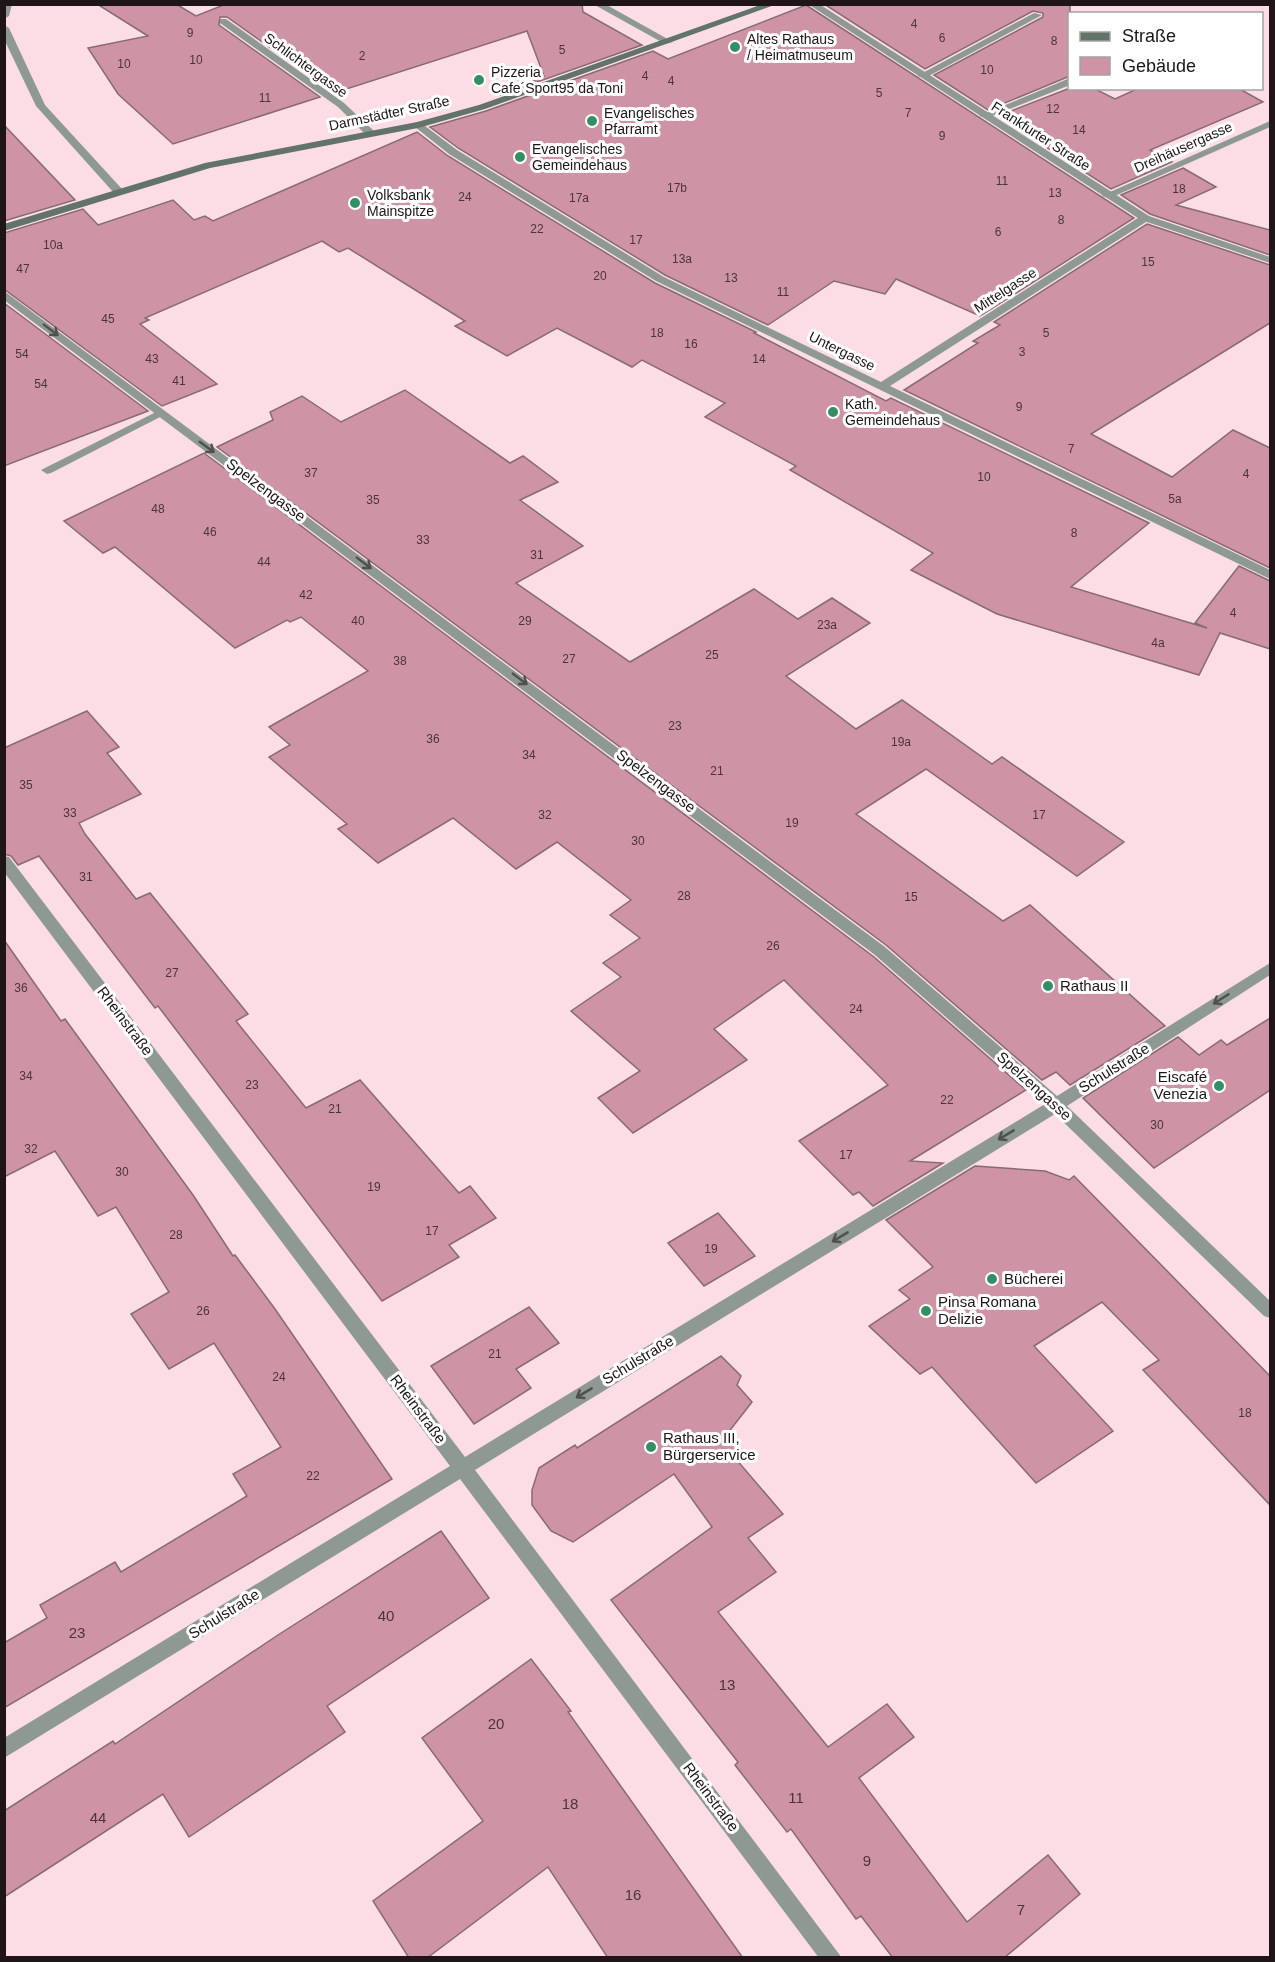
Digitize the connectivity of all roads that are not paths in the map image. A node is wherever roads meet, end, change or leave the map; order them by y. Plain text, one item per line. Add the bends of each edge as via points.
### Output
1 (8, 4) edge
2 (597, 4) edge
3 (773, 4) edge
4 (812, 4) edge
5 (1037, 15) dead end
6 (4, 16) edge
7 (223, 21) dead end
8 (4, 28) edge
9 (668, 42) junction
10 (922, 76) junction
11 (1068, 82) edge
12 (984, 116) junction
13 (418, 124) junction
14 (1270, 124) edge
15 (371, 134) junction
16 (118, 191) junction
17 (1106, 196) junction
18 (1145, 218) junction
19 (4, 228) edge
20 (1270, 260) edge
21 (4, 294) edge
22 (880, 387) junction
23 (160, 412) junction
24 (47, 470) dead end
25 (1270, 575) edge
26 (4, 861) edge
27 (1270, 968) edge
28 (1056, 1105) junction
29 (1270, 1311) edge
30 (462, 1468) junction
31 (4, 1749) edge
32 (832, 1958) edge

1 - 6 street
2 - 9 street
3 - 9 main road, Darmstädter Straße
4 - 10 street, Frankfurter Straße
5 - 10 street
7 - 15 street, Schlichtergasse via 341,105
8 - 16 street via 41,106
9 - 13 main road, Darmstädter Straße via 530,92
10 - 12 street, Frankfurter Straße
11 - 12 street
12 - 17 street, Frankfurter Straße
13 - 15 main road, Darmstädter Straße
13 - 22 street, Untergasse via 453,152 660,279
14 - 17 street, Dreihäusergasse
15 - 16 main road, Darmstädter Straße via 251,156
16 - 19 main road, Darmstädter Straße
17 - 18 street, Frankfurter Straße
18 - 20 street, Frankfurter Straße
18 - 22 street, Mittelgasse
21 -> 23 street, Spelzengasse
22 - 25 street, Untergasse
23 - 24 street
23 -> 28 street, Spelzengasse via 880,951
26 - 30 street, Rheinstraße
27 -> 28 street, Schulstraße
28 - 29 street, Spelzengasse
28 -> 30 street, Schulstraße
30 - 31 street, Schulstraße
30 - 32 street, Rheinstraße

